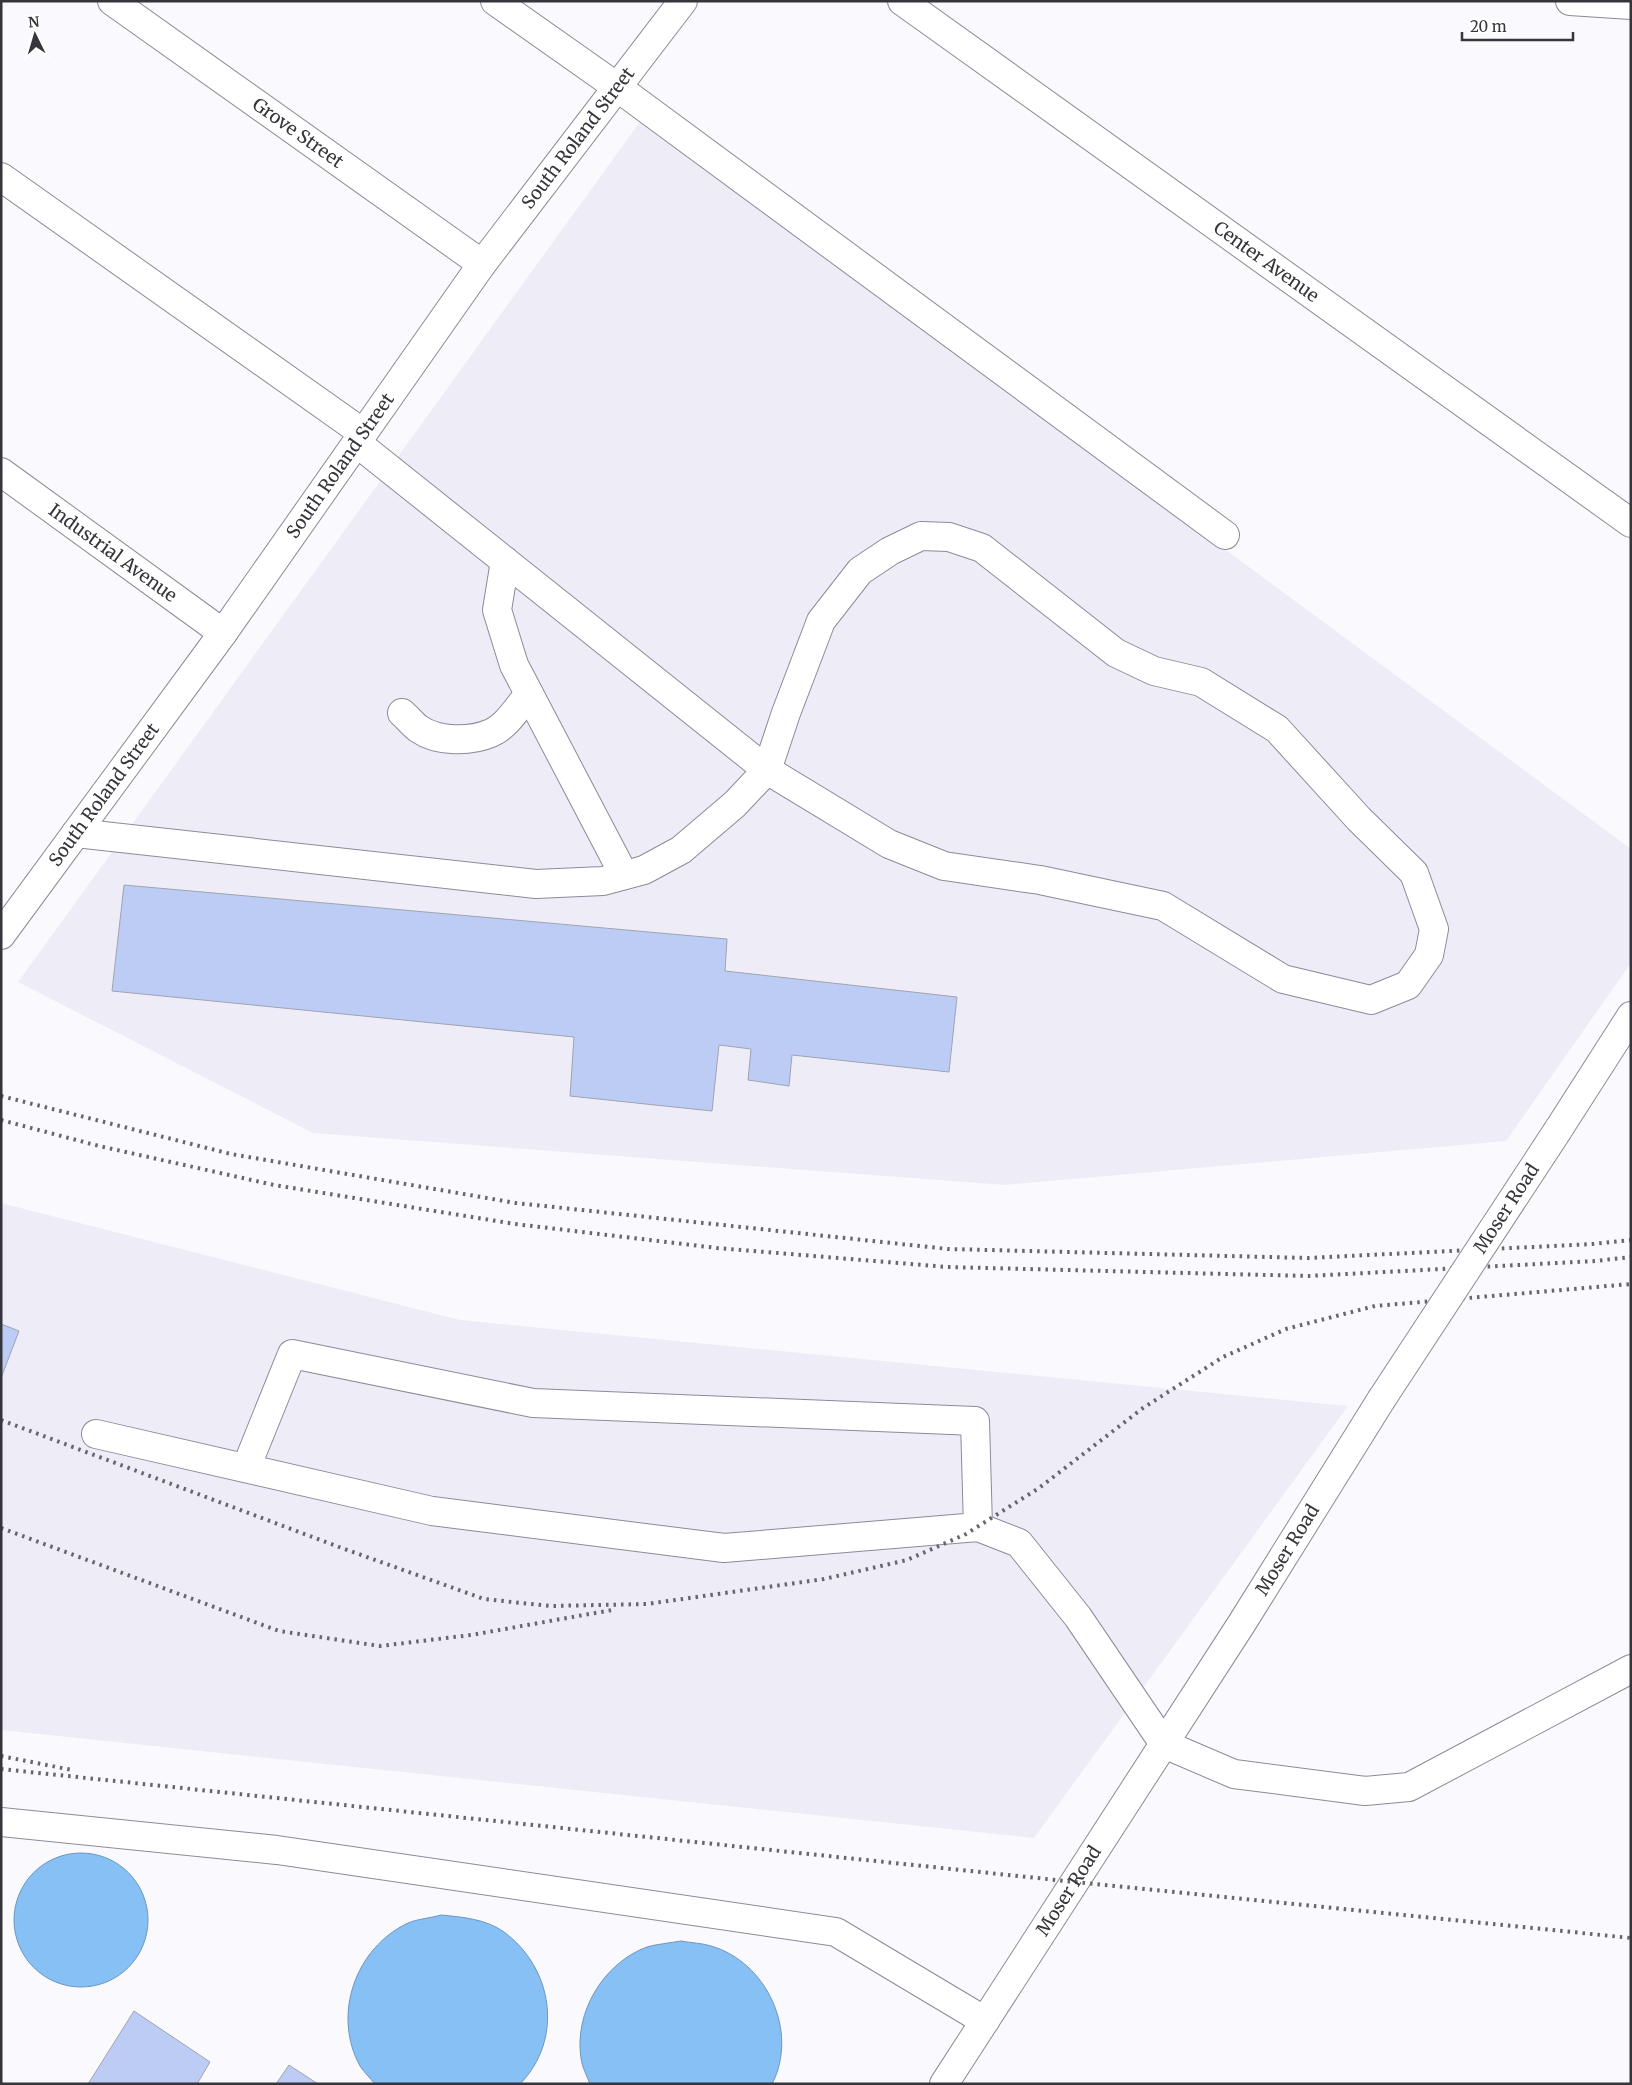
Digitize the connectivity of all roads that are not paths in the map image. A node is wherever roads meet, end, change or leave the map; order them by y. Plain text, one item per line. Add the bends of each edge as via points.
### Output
1 (112, 1) edge
2 (495, 1) edge
3 (683, 1) edge
4 (902, 1) edge
5 (1570, 1) edge
6 (1631, 5) edge
7 (617, 87) junction
8 (1, 177) edge
9 (482, 264) junction
10 (360, 438) junction
11 (1, 472) edge
12 (1631, 523) edge
13 (1225, 535) dead end
14 (505, 561) junction
15 (223, 633) junction
16 (529, 694) junction
17 (402, 713) dead end
18 (767, 770) junction
19 (76, 833) junction
20 (624, 875) junction
21 (1, 935) edge
22 (1631, 1016) edge
23 (96, 1434) dead end
24 (246, 1468) junction
25 (978, 1527) junction
26 (1631, 1669) edge
27 (1164, 1744) junction
28 (1, 1822) edge
29 (985, 2021) junction
30 (944, 2083) edge

1 - 9 street, Grove Street
2 - 7 street
3 - 7 street, South Roland Street
4 - 12 street, Center Avenue
5 - 6 street
7 - 9 street, South Roland Street
7 - 13 street
8 - 10 street
9 - 10 street, South Roland Street
10 - 14 street
10 - 15 street, South Roland Street
11 - 15 street, Industrial Avenue
14 - 16 street via 497,610 514,666
14 - 18 street
15 - 19 street, South Roland Street
16 - 17 street via 492,733 471,738 449,739 430,735 418,729
16 - 20 street
18 - 18 street via 889,844 944,866 1040,880 1163,906 1283,979 1371,1000 1408,985 1429,955 1434,929 1414,873 1277,730 1201,682 1154,670 1116,653 982,548 949,536 921,536 890,551 860,571 821,620
18 - 20 street via 735,804 681,850 644,870
19 - 20 street via 536,884 603,881
19 - 21 street, South Roland Street
22 - 27 street, Moser Road, bridge via 1381,1400
23 - 24 street
24 - 25 street via 432,1511 724,1548
24 - 25 street via 292,1354 533,1403 975,1421
25 - 27 street via 1019,1543 1078,1617
26 - 27 street via 1409,1787 1365,1791 1234,1774
27 - 29 street, Moser Road
28 - 29 street via 277,1850 836,1932
29 - 30 street, Moser Road

